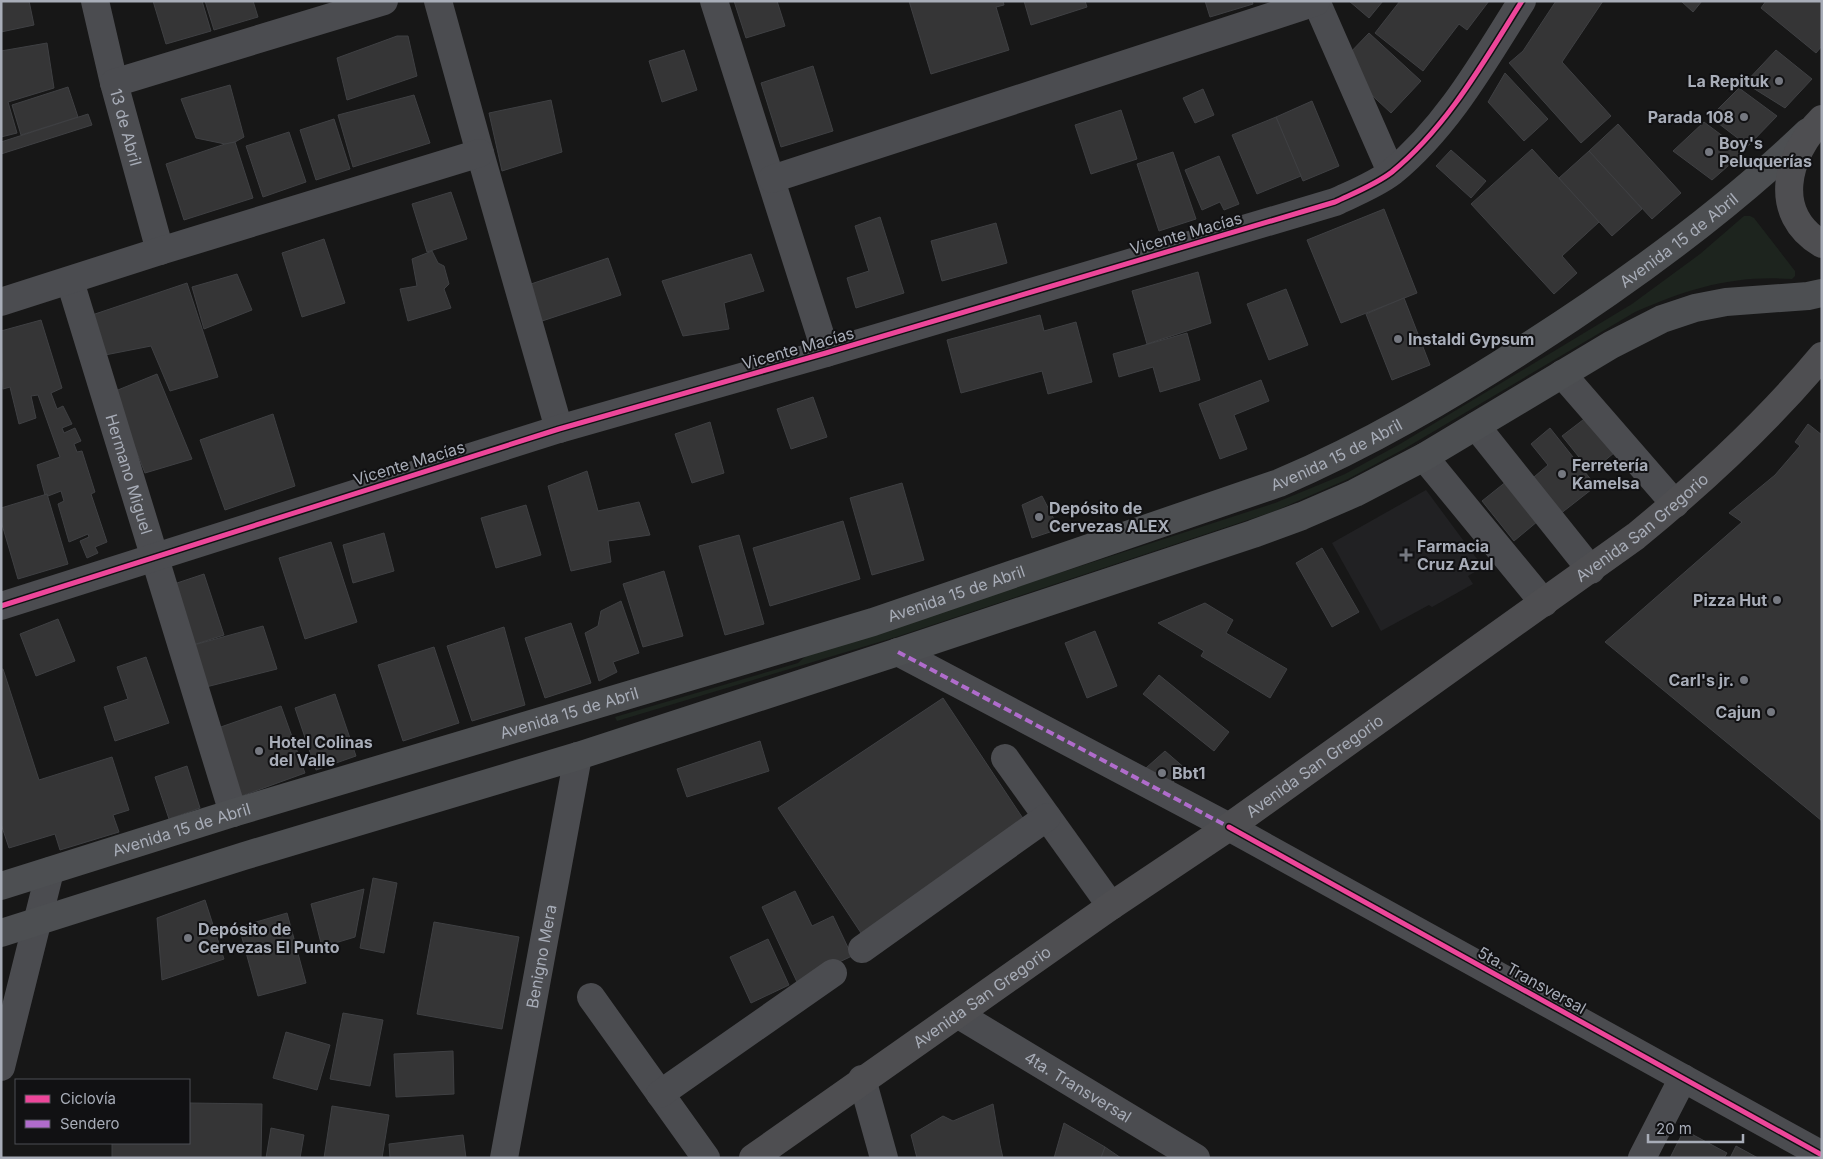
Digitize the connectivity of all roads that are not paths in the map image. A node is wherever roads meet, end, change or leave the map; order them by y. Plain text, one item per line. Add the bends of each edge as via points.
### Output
1 (95, 1) edge
2 (384, 1) edge
3 (438, 1) edge
4 (714, 1) edge
5 (1522, 1) edge
6 (1316, 2) edge
7 (114, 83) junction
8 (1817, 123) edge
9 (480, 153) junction
10 (1391, 172) junction
11 (772, 180) junction
12 (1822, 244) edge
13 (160, 251) junction
14 (70, 281) junction
15 (1817, 295) edge
16 (1, 302) edge
17 (826, 353) junction
18 (1822, 356) edge
19 (1562, 374) junction
20 (1476, 426) junction
21 (559, 429) junction
22 (1424, 457) junction
23 (1675, 504) junction
24 (154, 557) junction
25 (1591, 570) junction
26 (1544, 603) junction
27 (1, 606) edge
28 (898, 652) junction
29 (578, 756) junction
30 (1005, 758) dead end
31 (233, 813) junction
32 (1047, 817) junction
33 (1229, 827) junction
34 (50, 871) junction
35 (1, 886) edge
36 (1111, 906) junction
37 (38, 921) junction
38 (1, 933) edge
39 (862, 949) dead end
40 (833, 973) dead end
41 (591, 997) dead end
42 (959, 1014) junction
43 (1, 1067) edge
44 (1683, 1078) junction
45 (862, 1080) junction
46 (660, 1094) junction
47 (1822, 1155) edge
48 (504, 1158) edge
49 (706, 1158) edge
50 (753, 1158) edge
51 (884, 1158) edge
52 (1196, 1158) edge
53 (1642, 1158) edge

1 - 7 street, 13 de Abril
2 - 7 street
3 - 9 street
4 - 11 street
5 - 10 street, Vicente Macías via 1457,102 1424,142
6 - 10 street
6 - 11 street
7 - 13 street, 13 de Abril
8 - 12 highway via 1792,168 1788,187 1791,208 1802,229
8 - 31 main road, Avenida 15 de Abril via 1746,189 1601,299 1475,380 1324,464 1225,503 873,622
9 - 13 street
9 - 21 street
10 - 17 street, Vicente Macías via 1365,189 1335,202
11 - 17 street
13 - 14 street
14 - 16 street
14 - 24 street, Hermano Miguel
15 - 19 main road via 1753,299 1695,308 1662,319
17 - 21 street, Vicente Macías
18 - 23 highway, Avenida San Gregorio via 1783,402
19 - 20 main road
19 - 23 street
20 - 22 main road
20 - 25 street
21 - 24 street, Vicente Macías
22 - 26 street
22 - 28 main road via 1302,516
23 - 25 highway, Avenida San Gregorio
24 - 27 street, Vicente Macías
24 - 31 street, Hermano Miguel
25 - 26 highway, Avenida San Gregorio
26 - 33 highway, Avenida San Gregorio
28 - 29 main road
28 - 33 street, 5ta. Transversal
29 - 37 main road
29 - 48 street, Benigno Mera
30 - 32 street
31 - 34 main road, Avenida 15 de Abril
32 - 36 street
32 - 39 street
33 - 36 highway, Avenida San Gregorio
33 - 44 street, 5ta. Transversal
34 - 35 main road, Avenida 15 de Abril
34 - 37 street
36 - 42 highway, Avenida San Gregorio
37 - 38 main road
37 - 43 street
40 - 46 street
41 - 46 street
42 - 45 highway, Avenida San Gregorio
42 - 52 street, 4ta. Transversal
44 - 47 street, 5ta. Transversal
44 - 53 street
45 - 50 highway, Avenida San Gregorio
45 - 51 street
46 - 49 street

